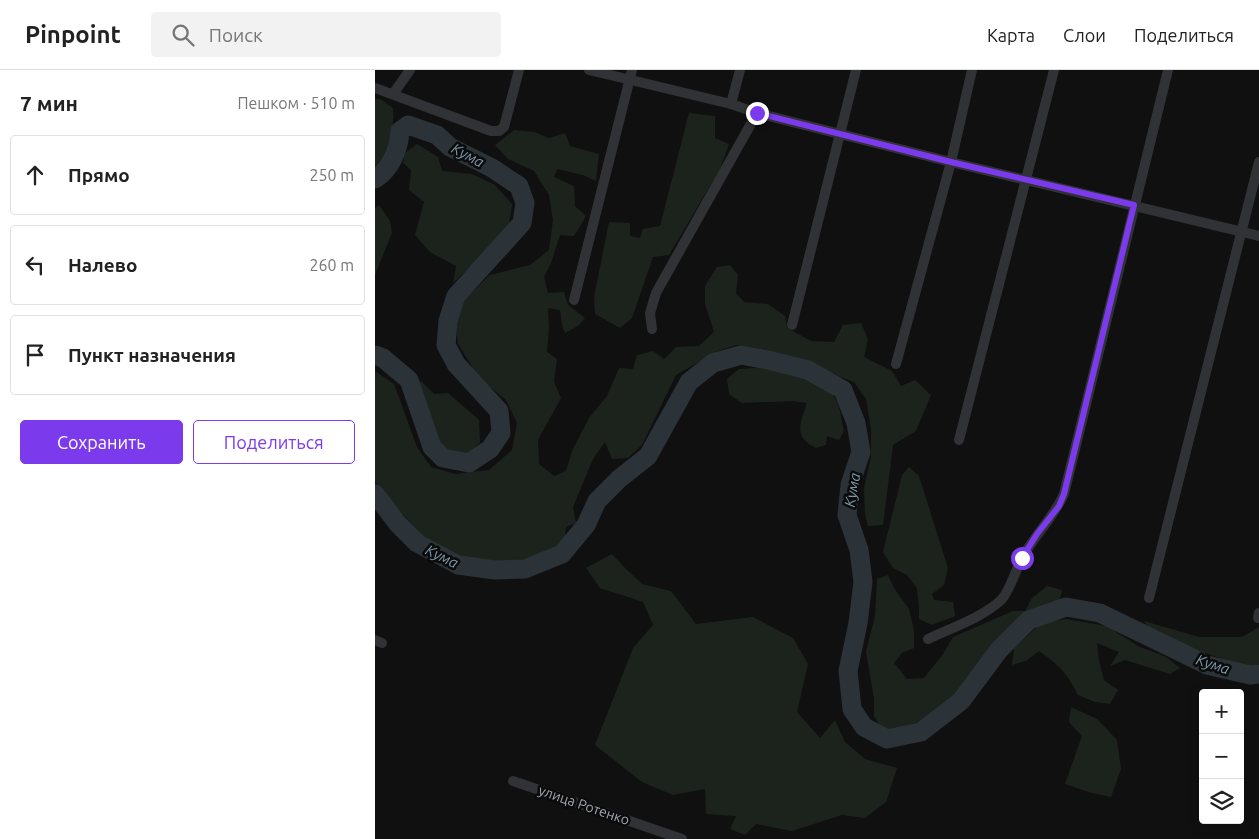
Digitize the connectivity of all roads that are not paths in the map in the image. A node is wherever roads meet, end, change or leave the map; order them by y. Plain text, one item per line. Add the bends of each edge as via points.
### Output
1 (410, 70) edge
2 (519, 70) edge
3 (589, 70) edge
4 (740, 70) edge
5 (856, 70) edge
6 (972, 70) edge
7 (1054, 70) edge
8 (1168, 70) edge
9 (631, 75) edge
10 (375, 88) edge
11 (393, 94) junction
12 (731, 104) junction
13 (757, 113) junction
14 (841, 133) junction
15 (951, 162) junction
16 (1259, 162) edge
17 (1026, 179) junction
18 (1134, 205) junction
19 (1242, 232) junction
20 (1259, 236) edge
21 (574, 300) dead end
22 (792, 325) dead end
23 (652, 329) dead end
24 (896, 364) dead end
25 (959, 440) dead end
26 (1149, 598) dead end
27 (928, 639) dead end
28 (513, 781) dead end
29 (682, 839) edge

1 - 11 street
2 - 11 street via 504,127 499,131 491,132
3 - 9 street
4 - 12 street
5 - 14 street
6 - 15 street
7 - 17 street
8 - 18 street
9 - 12 street
9 - 21 street
10 - 11 street
12 - 13 street
13 - 14 street
13 - 23 street via 655,293 650,313
14 - 15 street
14 - 22 street
15 - 17 street
15 - 24 street
16 - 19 street
17 - 18 street
17 - 25 street
18 - 19 street
18 - 27 street via 1059,506 1022,558 1003,598 988,610
19 - 20 street
19 - 26 street
28 - 29 street, улица Ротенко

